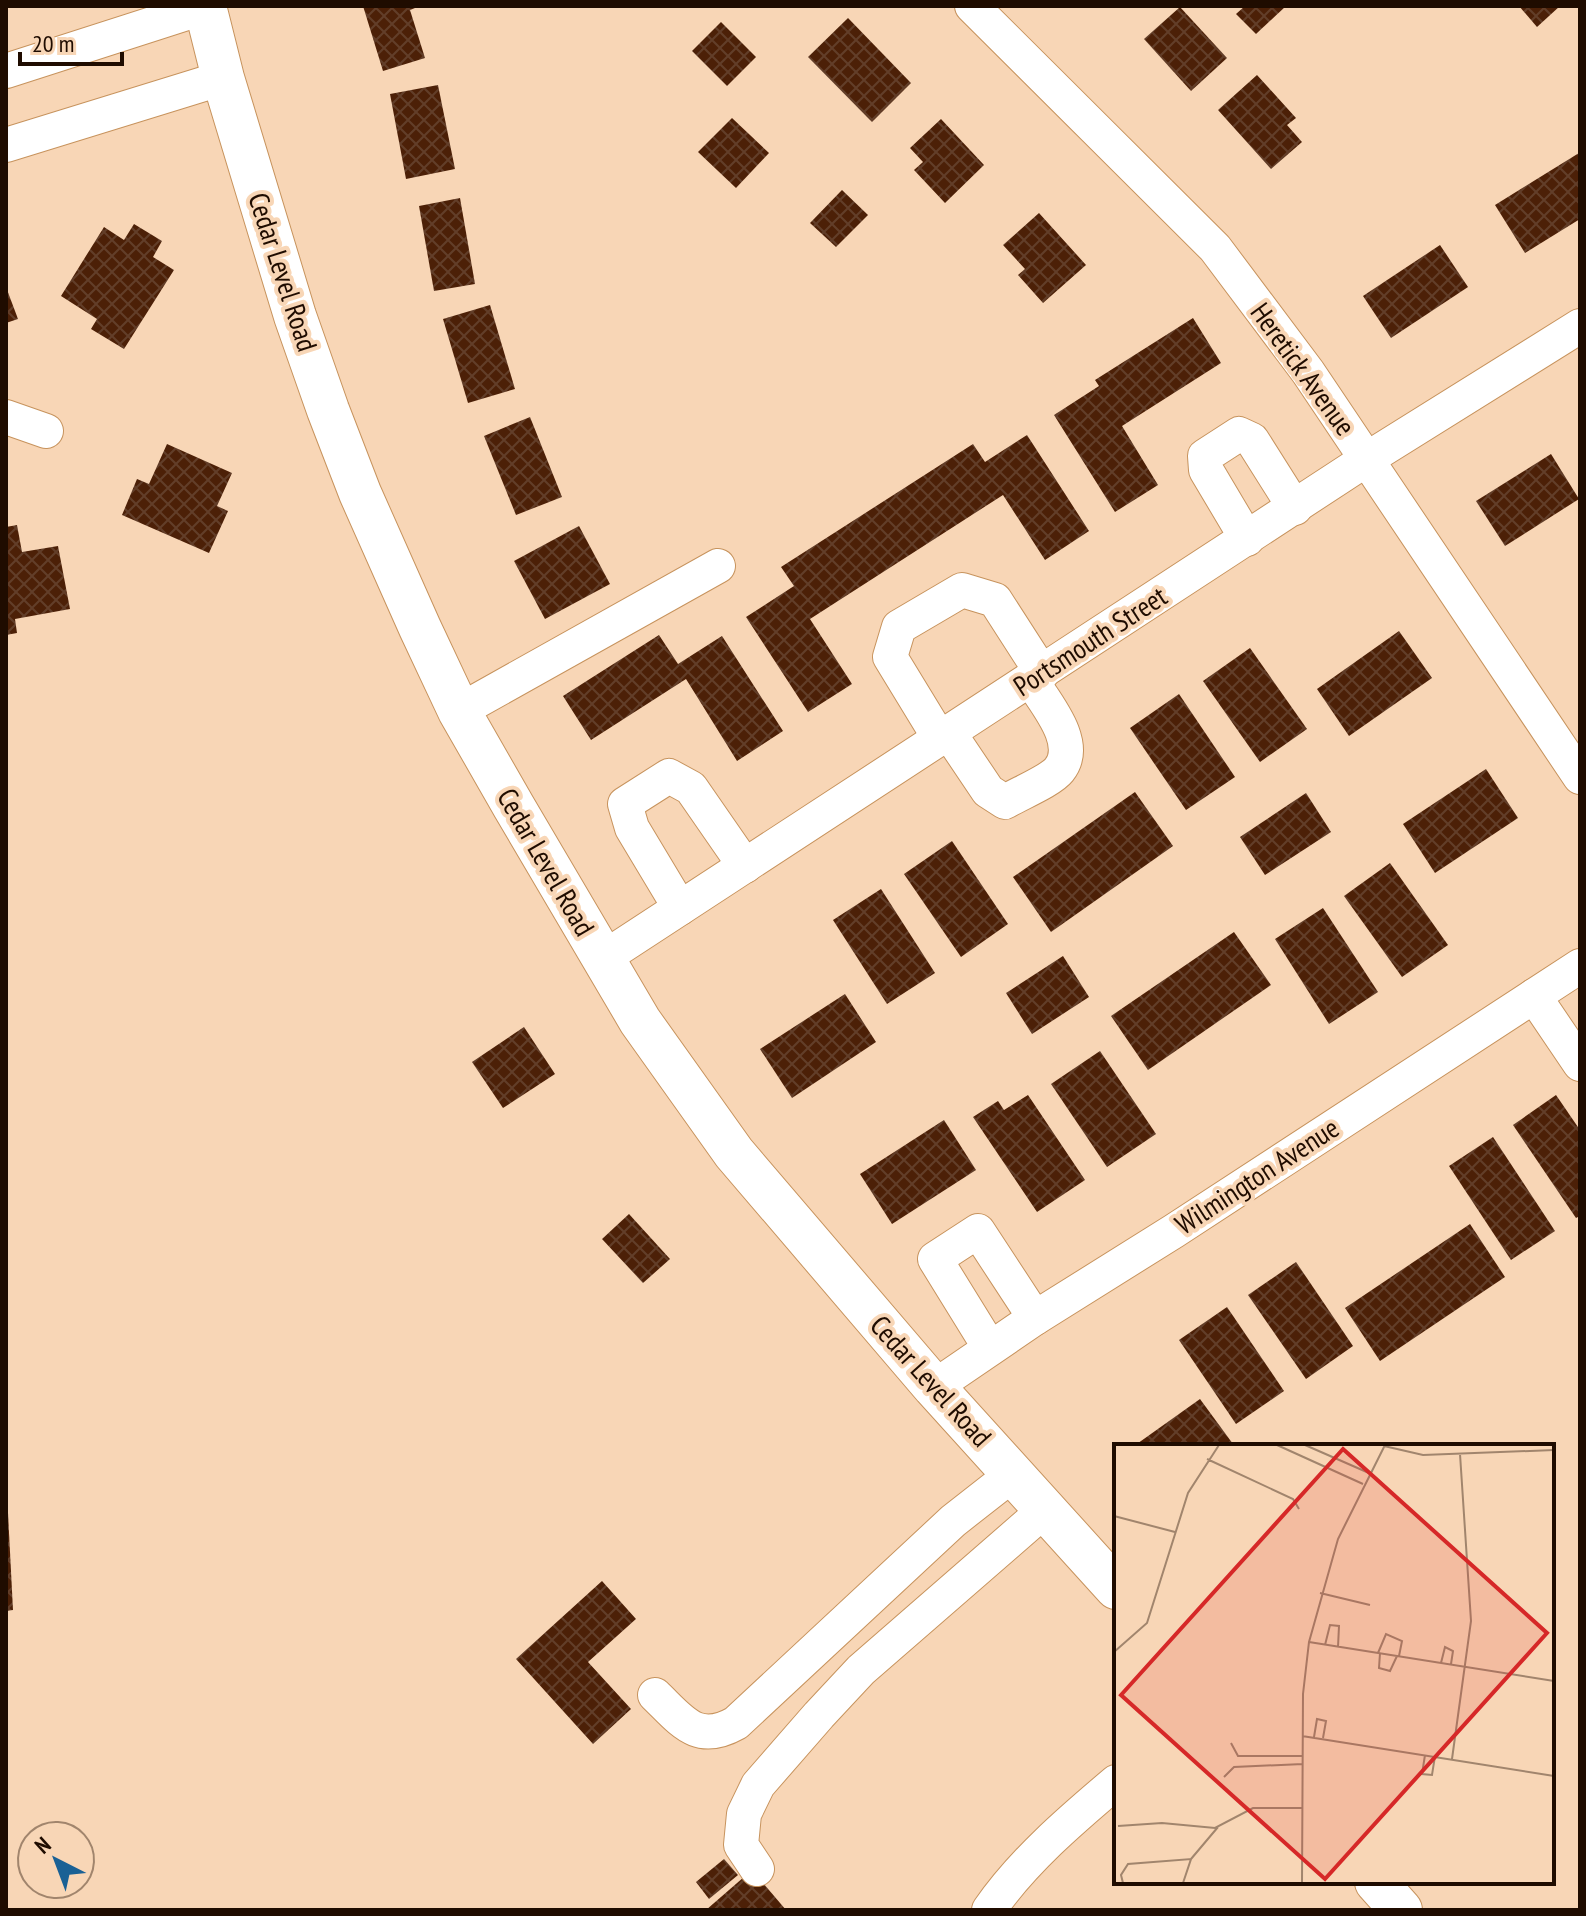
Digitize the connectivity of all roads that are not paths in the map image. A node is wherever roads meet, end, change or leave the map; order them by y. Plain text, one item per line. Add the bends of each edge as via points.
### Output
1 (972, 6) edge
2 (205, 7) edge
3 (6, 71) edge
4 (223, 78) junction
5 (6, 145) edge
6 (1580, 326) edge
7 (6, 417) edge
8 (46, 431) dead end
9 (1367, 459) junction
10 (1295, 508) junction
11 (1247, 539) junction
12 (718, 566) dead end
13 (1037, 676) junction
14 (459, 711) junction
15 (945, 736) junction
16 (1580, 777) edge
17 (745, 866) junction
18 (680, 908) junction
19 (602, 959) junction
20 (1580, 966) edge
21 (1534, 996) junction
22 (1580, 1064) edge
23 (1035, 1318) junction
24 (990, 1348) junction
25 (934, 1387) junction
26 (1013, 1474) junction
27 (1046, 1509) junction
28 (1114, 1586) edge
29 (655, 1695) dead end
30 (1114, 1784) edge
31 (757, 1869) dead end
32 (1378, 1884) edge
33 (989, 1910) edge
34 (1401, 1910) edge

1 - 9 street, Heretick Avenue via 1215,248
2 - 3 street
2 - 4 main road, Cedar Level Road
4 - 5 street
4 - 14 main road, Cedar Level Road via 328,410
6 - 9 street, Portsmouth Street
7 - 8 street
9 - 10 street, Portsmouth Street
9 - 16 street, Heretick Avenue
10 - 11 street, Portsmouth Street
10 - 11 street via 1252,440 1239,434 1205,456 1206,470
11 - 13 street, Portsmouth Street
12 - 14 street
13 - 15 street, Portsmouth Street
13 - 15 street via 1067,752 1058,771 1005,802 988,791
13 - 15 street via 995,600 962,590 899,627 890,657
14 - 19 main road, Cedar Level Road
15 - 17 street, Portsmouth Street
17 - 18 street, Portsmouth Street
17 - 18 street via 691,788 669,776 625,804 632,828
18 - 19 street, Portsmouth Street
19 - 25 main road, Cedar Level Road via 734,1153
20 - 21 street, Wilmington Avenue
21 - 22 street
21 - 23 street, Wilmington Avenue
23 - 24 street, Wilmington Avenue
23 - 24 street via 978,1231 935,1259
24 - 25 street, Wilmington Avenue
25 - 26 main road, Cedar Level Road
26 - 27 main road, Cedar Level Road
26 - 29 street via 953,1521 736,1723 705,1732 687,1727
27 - 28 main road, Cedar Level Road
27 - 31 street via 861,1670 758,1785 744,1814 741,1845
30 - 33 street via 1004,1888
32 - 34 main road

